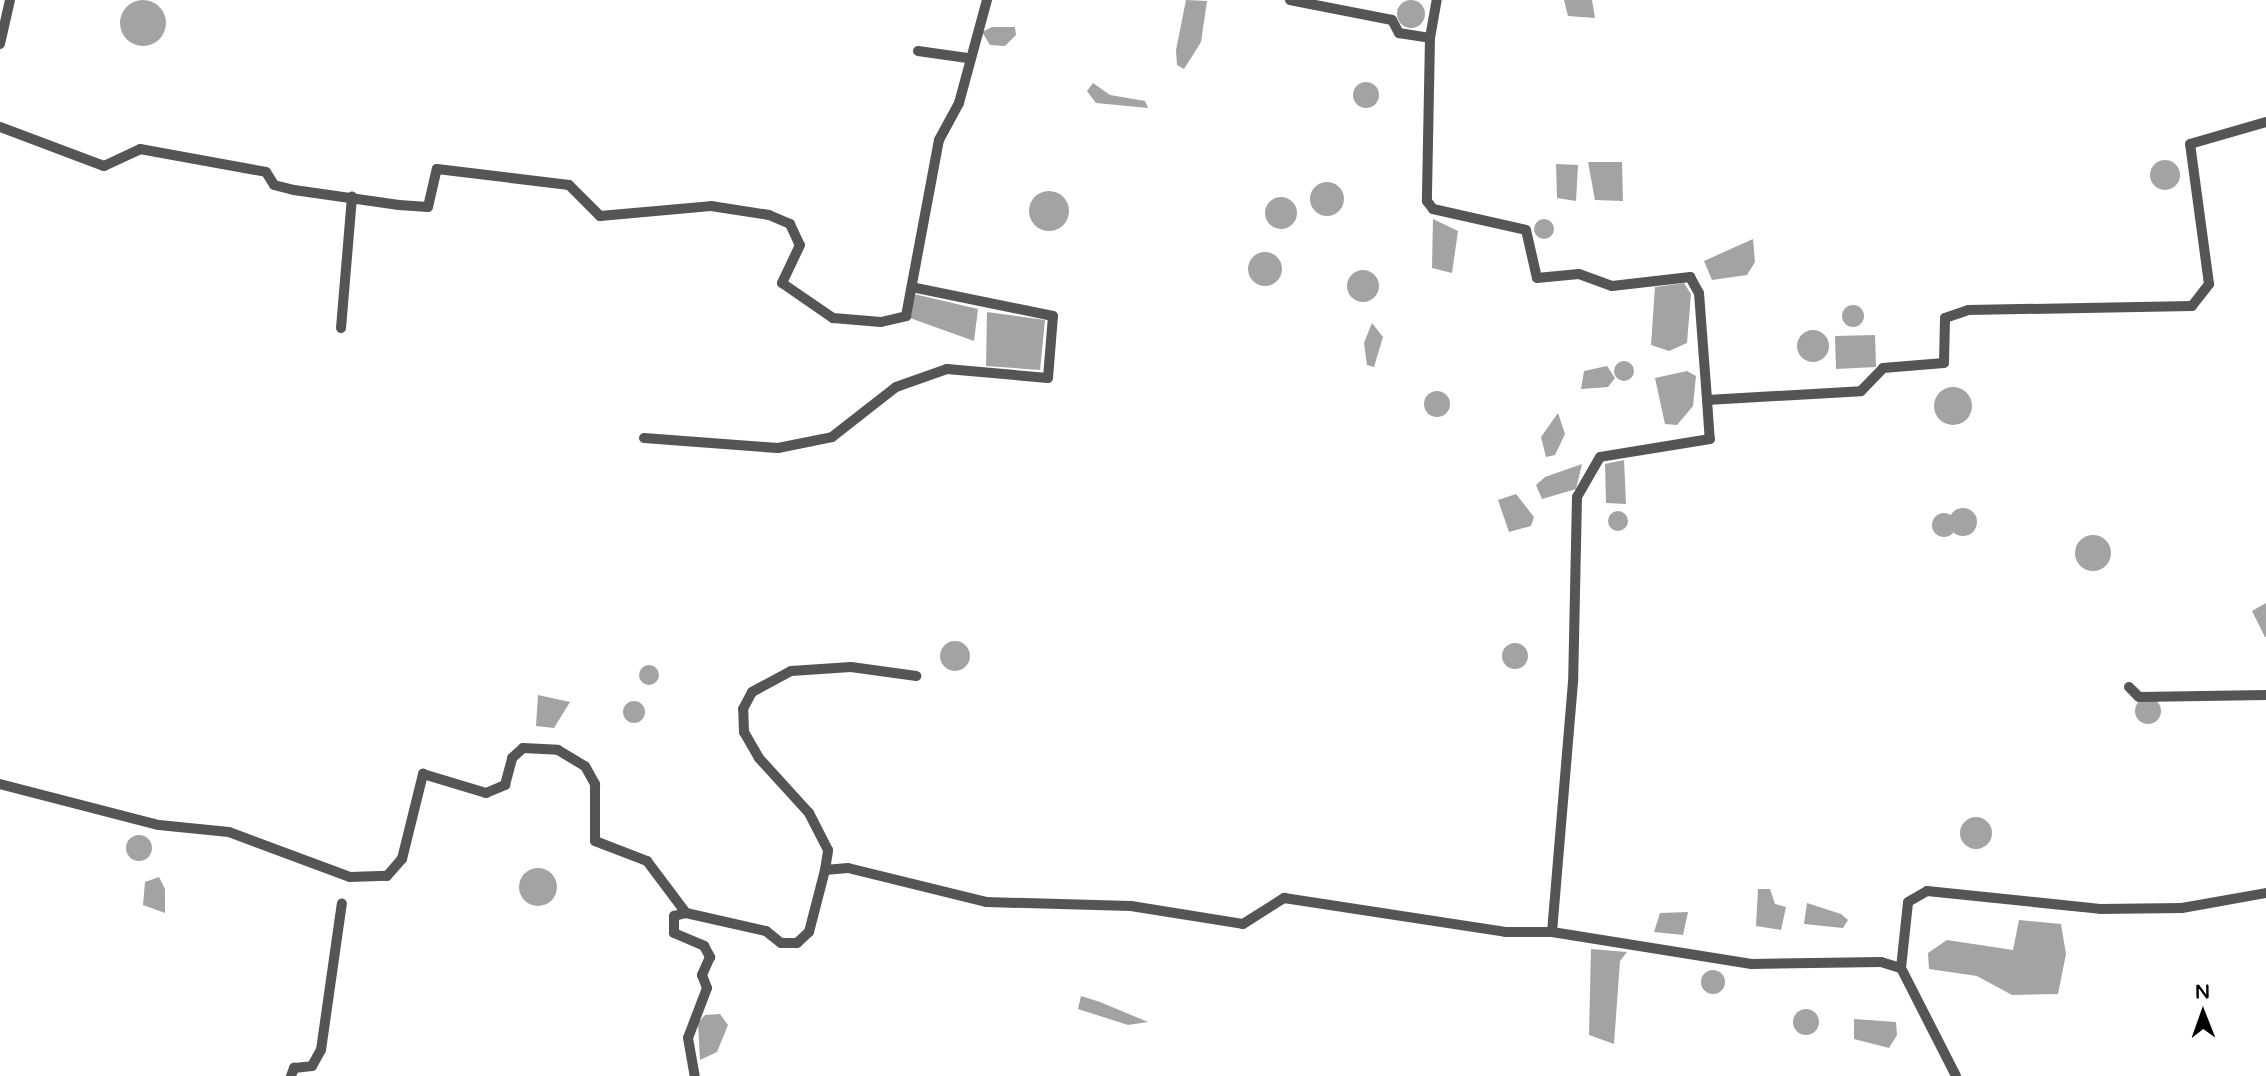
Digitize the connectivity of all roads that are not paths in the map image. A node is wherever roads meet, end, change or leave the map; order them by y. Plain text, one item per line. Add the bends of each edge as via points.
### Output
1 (10, 0) edge
2 (987, 0) edge
3 (1290, 0) edge
4 (1437, 0) edge
5 (1430, 38) junction
6 (0, 44) edge
7 (918, 51) dead end
8 (968, 58) junction
9 (2266, 122) edge
10 (0, 127) edge
11 (352, 197) junction
12 (912, 287) junction
13 (341, 328) dead end
14 (1707, 400) junction
15 (644, 438) dead end
16 (916, 676) dead end
17 (2129, 687) dead end
18 (2266, 695) edge
19 (0, 784) edge
20 (825, 870) junction
21 (2266, 893) edge
22 (342, 903) dead end
23 (686, 913) junction
24 (1552, 932) junction
25 (1901, 968) junction
26 (291, 1076) edge
27 (695, 1076) edge
28 (1956, 1076) edge

1 - 6 street
2 - 8 street
3 - 5 street via 1392,20 1399,33
4 - 5 street
5 - 14 street via 1427,201 1433,209 1526,230 1537,278 1579,274 1612,286 1690,277 1699,293
7 - 8 street
8 - 12 street via 959,103 939,140
9 - 14 street via 2190,144 2209,284 2192,306 1968,310 1945,318 1944,363 1884,368 1861,391
10 - 11 street via 104,166 140,149 266,172 274,185 294,190
11 - 12 street via 428,207 438,169 569,185 600,216 730,208 790,224 800,244 782,283 833,318 863,323 906,316
11 - 13 street
12 - 15 street via 1053,316 1048,378 947,369 896,387 832,437 778,448
14 - 24 street via 1710,439 1600,457 1577,497 1573,682
16 - 20 street via 851,667 792,671 752,692 743,709 744,732 760,758 808,813 828,850
17 - 18 street via 2138,698
19 - 23 street via 133,820 229,832 350,877 387,876 402,859 423,774 486,793 505,785 512,758 523,748 558,750 585,766 595,784 595,841 647,861
20 - 23 street via 808,932 797,943
20 - 24 street via 880,872 986,902 1131,906 1243,924 1284,898 1505,932
21 - 25 street via 2182,908 2100,909 1927,891 1908,902
22 - 26 street via 321,1050 312,1066 294,1068
23 - 27 street via 674,916 674,933 704,946 710,957 702,975 707,988 688,1038
24 - 25 street via 1751,964 1881,962
25 - 28 street

